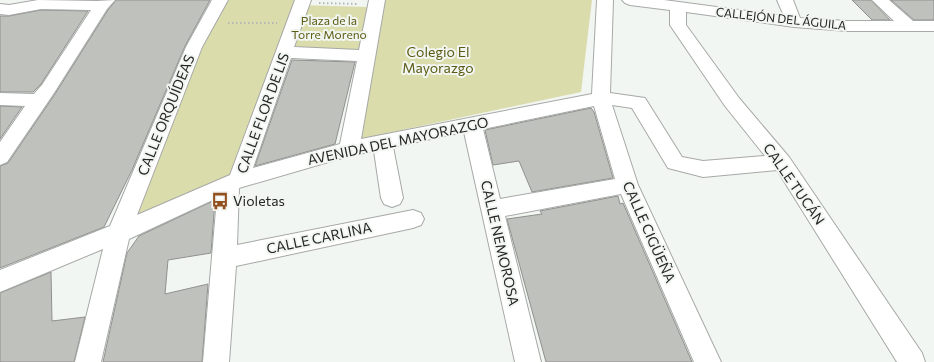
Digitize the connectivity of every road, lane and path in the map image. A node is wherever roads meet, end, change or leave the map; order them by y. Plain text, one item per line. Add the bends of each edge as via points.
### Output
1 (23, 0) edge
2 (220, 0) edge
3 (605, 0) edge
4 (630, 0) edge
5 (785, 0) edge
6 (880, 0) edge
7 (303, 1) edge
8 (376, 2) edge
9 (104, 3) edge
10 (714, 6) edge
11 (678, 7) junction
12 (3, 13) edge
13 (794, 22) junction
14 (207, 23) junction
15 (295, 24) junction
16 (908, 26) junction
17 (934, 26) edge
18 (284, 52) junction
19 (366, 56) junction
20 (601, 98) junction
21 (0, 99) edge
22 (39, 100) junction
23 (472, 124) junction
24 (382, 142) junction
25 (349, 149) junction
26 (0, 156) edge
27 (782, 162) junction
28 (234, 182) junction
29 (627, 185) junction
30 (392, 198) dead end
31 (492, 208) junction
32 (413, 219) dead end
33 (119, 234) junction
34 (225, 258) junction
35 (0, 281) edge
36 (88, 362) edge
37 (216, 362) edge
38 (528, 362) edge
39 (708, 362) edge
40 (912, 362) edge

1 - 12 street
2 - 14 street, CALLE ORQUÍDEAS
3 - 20 street, CALLE CIGÜEÑA
4 - 11 street, CALLEJÓN DEL ÁGUILA
5 - 13 street
6 - 16 street
7 - 8 path
7 - 15 street, CALLE FLOR DE LIS
8 - 19 street
9 - 12 street via 41,4
9 - 22 street
10 - 11 street, CALLEJÓN DEL ÁGUILA
10 - 13 street, CALLEJÓN DEL ÁGUILA
11 - 27 street, CALLE TUCÁN via 678,25 732,102
13 - 16 street, CALLEJÓN DEL ÁGUILA via 847,26
14 - 15 path
14 - 33 street, CALLE ORQUÍDEAS via 171,102
15 - 18 street, CALLE FLOR DE LIS
16 - 17 street, CALLEJÓN DEL ÁGUILA
18 - 19 street
18 - 28 street, CALLE FLOR DE LIS
19 - 25 street
20 - 23 street, AVENIDA DEL MAYORAZGO
20 - 27 street, AVENIDA DEL MAYORAZGO via 638,102 675,163 703,169
20 - 29 street, CALLE CIGÜEÑA
21 - 22 street
22 - 26 street
23 - 24 street, AVENIDA DEL MAYORAZGO
23 - 31 street, CALLE NEMOROSA
24 - 25 street, AVENIDA DEL MAYORAZGO
24 - 30 street
25 - 28 street, AVENIDA DEL MAYORAZGO
27 - 40 street, CALLE TUCÁN
28 - 33 street, AVENIDA DEL MAYORAZGO
28 - 34 street, CALLE FLOR DE LIS
29 - 31 street
29 - 39 street, CALLE CIGÜEÑA
31 - 38 street, CALLE NEMOROSA
32 - 34 street, CALLE CARLINA
33 - 35 street, AVENIDA DEL MAYORAZGO
33 - 36 street, CALLE ORQUÍDEAS
34 - 37 street, CALLE FLOR DE LIS

